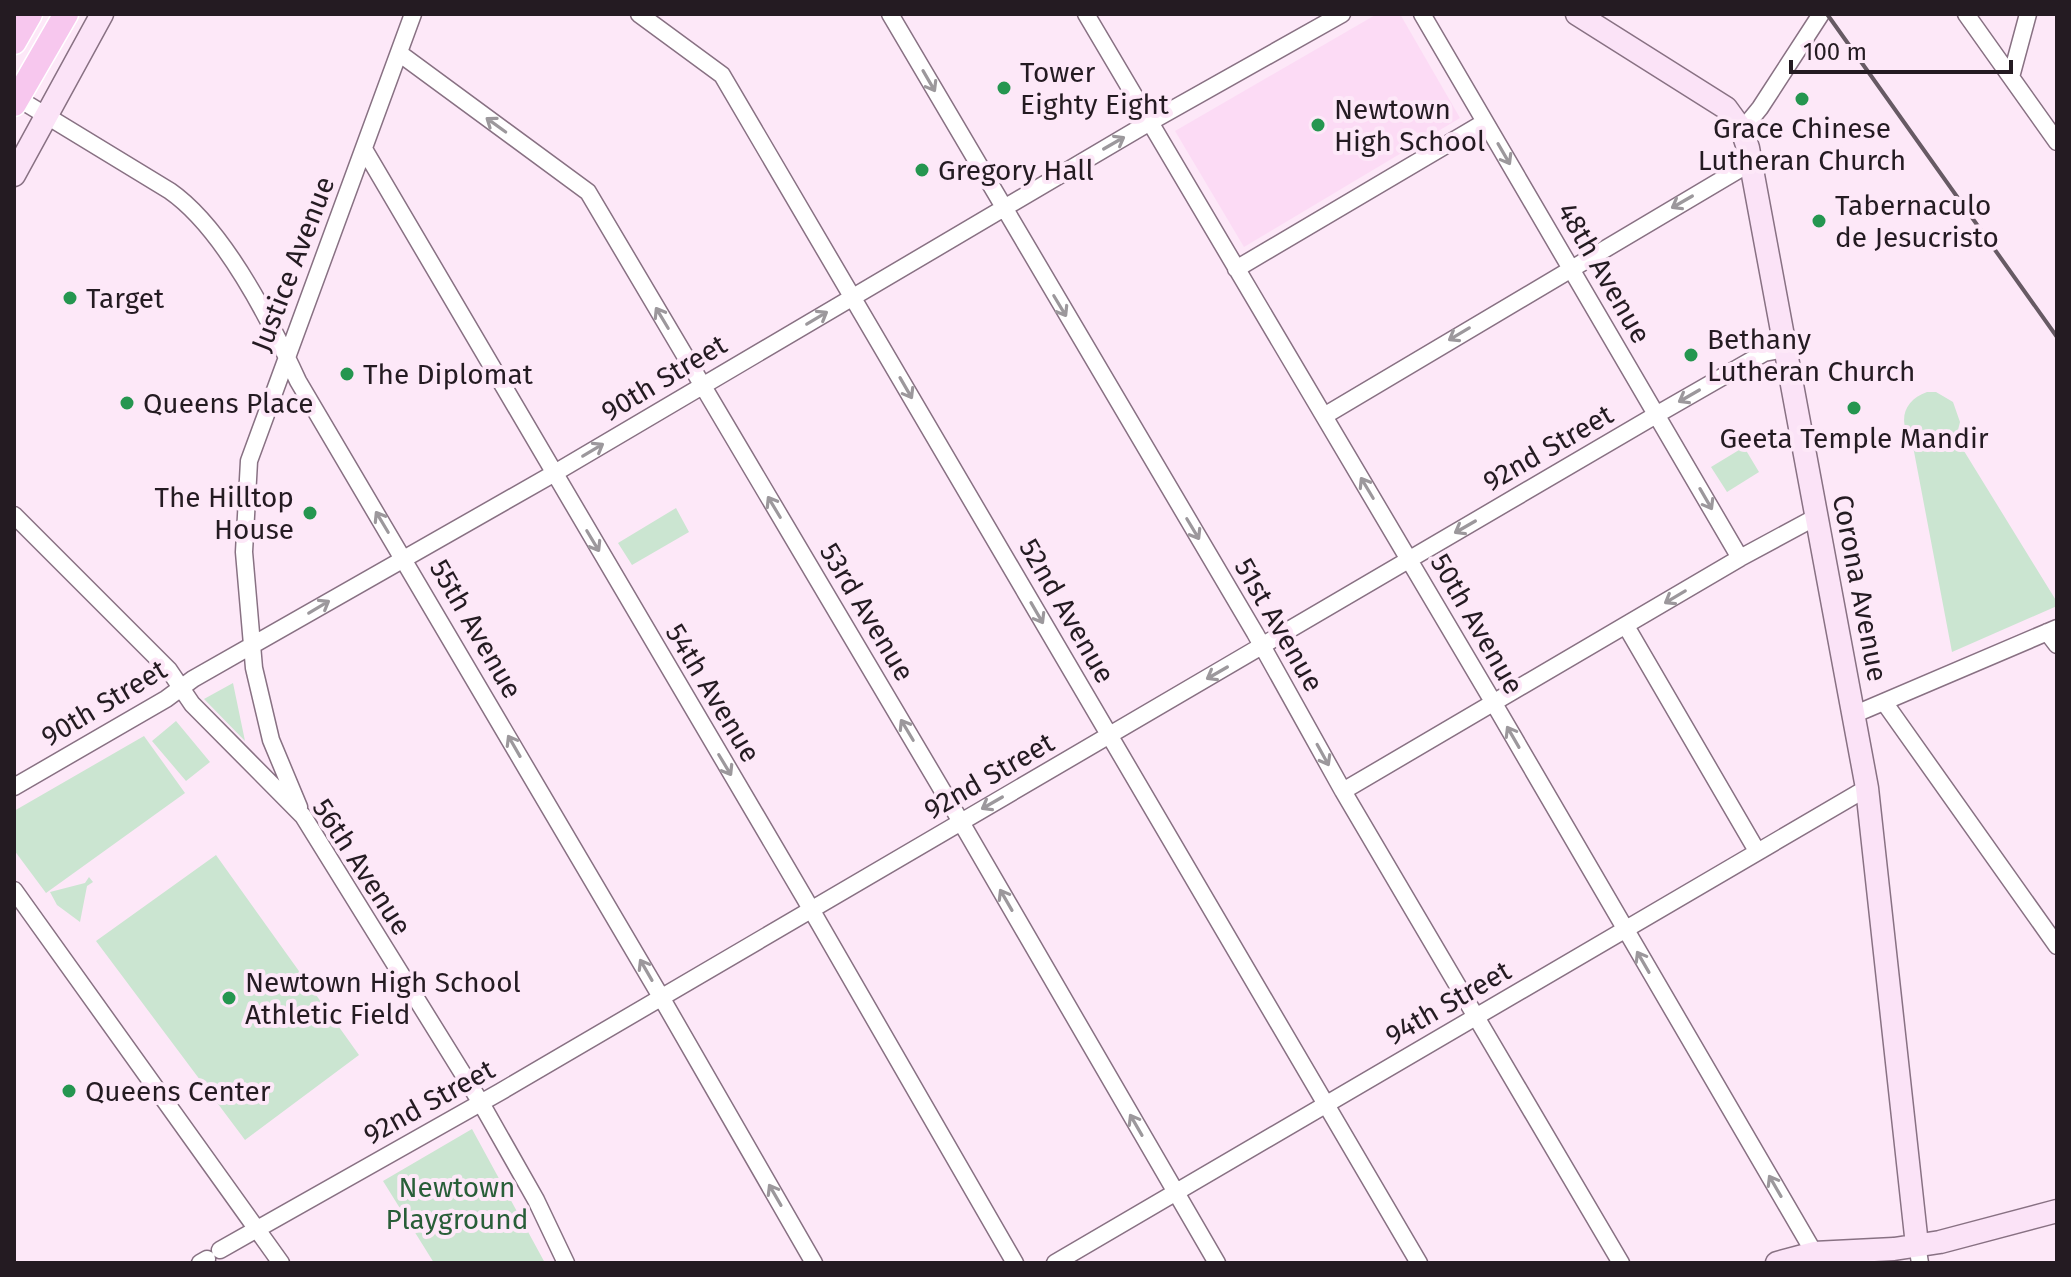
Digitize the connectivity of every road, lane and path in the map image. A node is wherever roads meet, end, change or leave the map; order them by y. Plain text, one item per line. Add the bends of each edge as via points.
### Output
1 (30, 14) edge
2 (66, 14) edge
3 (102, 14) edge
4 (413, 14) edge
5 (639, 14) edge
6 (890, 14) edge
7 (1086, 14) edge
8 (1342, 14) edge
9 (1422, 14) edge
10 (1577, 14) edge
11 (1966, 14) edge
12 (2028, 14) edge
13 (1818, 18) edge
14 (14, 42) edge
15 (399, 53) junction
16 (2011, 77) junction
17 (15, 99) edge
18 (45, 115) junction
19 (1150, 122) junction
20 (1485, 122) junction
21 (1742, 130) junction
22 (2057, 142) edge
23 (364, 149) junction
24 (1750, 163) junction
25 (14, 175) edge
26 (1002, 208) junction
27 (1570, 267) junction
28 (1236, 269) junction
29 (852, 297) junction
30 (1784, 349) junction
31 (287, 357) junction
32 (702, 385) junction
33 (1656, 415) junction
34 (1324, 416) junction
35 (553, 474) junction
36 (14, 515) edge
37 (1816, 517) junction
38 (404, 557) junction
39 (1740, 558) junction
40 (1409, 559) junction
41 (1626, 626) junction
42 (2054, 635) edge
43 (252, 646) junction
44 (1263, 647) junction
45 (181, 688) junction
46 (1884, 702) junction
47 (1494, 704) junction
48 (1853, 715) junction
49 (1109, 736) junction
50 (14, 787) edge
51 (1867, 788) junction
52 (1343, 791) junction
53 (303, 816) junction
54 (961, 822) junction
55 (1757, 851) junction
56 (14, 890) edge
57 (811, 910) junction
58 (1624, 930) junction
59 (2057, 946) edge
60 (661, 997) junction
61 (1476, 1017) junction
62 (481, 1103) junction
63 (1325, 1105) junction
64 (1175, 1193) junction
65 (2057, 1211) edge
66 (256, 1228) junction
67 (1918, 1254) edge
68 (209, 1257) edge
69 (1817, 1258) edge
70 (281, 1263) edge
71 (566, 1263) edge
72 (814, 1263) edge
73 (1015, 1263) edge
74 (1055, 1263) edge
75 (1217, 1263) edge
76 (1419, 1263) edge
77 (1621, 1263) edge
78 (1777, 1263) edge

1 - 14 main road
2 - 17 main road
3 - 18 street
4 - 15 street, Justice Avenue
5 - 29 street, 52nd Avenue via 722,75
6 -> 26 street, 51st Avenue
7 - 19 street, 50th Avenue
8 - 19 street, 90th Street
9 - 20 street, 48th Avenue
10 - 21 street, Corona Avenue via 1726,108
11 - 16 street
12 - 16 street
13 - 21 street
15 - 23 street, Justice Avenue
32 -> 15 street, 53rd Avenue via 588,192
16 - 22 street
17 - 18 street, 55th Avenue
18 - 25 street
18 - 31 street, 55th Avenue via 191,208 226,252
26 -> 19 street, 90th Street
19 - 28 street, 50th Avenue
20 -> 27 street, 48th Avenue
20 - 28 street
21 - 24 street, Corona Avenue
23 - 31 street, Justice Avenue
23 - 35 street, 54th Avenue
24 -> 27 street
24 - 30 street, Corona Avenue
26 - 29 street, 90th Street
26 -> 44 street, 51st Avenue
27 - 33 street, 48th Avenue
27 -> 34 street
28 - 34 street, 50th Avenue
32 -> 29 street, 90th Street
29 -> 49 street, 52nd Avenue
30 -> 33 street, 92nd Street via 1764,353
30 - 37 street, Corona Avenue
38 -> 31 street, 55th Avenue
31 - 43 street, Justice Avenue via 249,461 244,552
35 -> 32 street, 90th Street
54 -> 32 street, 53rd Avenue
33 -> 39 street, 48th Avenue
33 -> 40 street, 92nd Street
40 -> 34 street, 50th Avenue
35 - 38 street, 90th Street
35 -> 57 street, 54th Avenue
36 - 45 street, 56th Avenue
37 - 39 street
37 - 48 street, Corona Avenue
43 -> 38 street, 90th Street
60 -> 38 street, 55th Avenue
39 -> 41 street
40 - 44 street, 92nd Street
40 - 47 street, 50th Avenue
41 - 47 street
41 - 55 street
42 - 46 street
43 - 45 street, 90th Street
43 - 53 street, Justice Avenue via 271,740
44 -> 49 street, 92nd Street
44 -> 52 street, 51st Avenue
45 - 50 street, 90th Street
45 - 53 street, 56th Avenue
46 - 48 street
46 - 59 street
47 - 52 street
58 -> 47 street, 50th Avenue
48 - 51 street, Corona Avenue
49 -> 54 street, 92nd Street
49 - 63 street, 52nd Avenue
51 - 55 street, 94th Street
51 - 67 street, Corona Avenue
52 - 61 street, 51st Avenue
53 - 62 street, 56th Avenue
54 - 57 street, 92nd Street
64 -> 54 street, 53rd Avenue
55 - 58 street, 94th Street
56 - 66 street
57 - 60 street, 92nd Street
57 - 73 street, 54th Avenue
58 - 61 street, 94th Street
69 -> 58 street, 50th Avenue
60 - 62 street, 92nd Street
72 -> 60 street, 55th Avenue
61 - 63 street, 94th Street
61 - 77 street, 51st Avenue
62 - 66 street, 92nd Street
62 - 71 street, 56th Avenue
63 - 64 street, 94th Street
63 - 76 street, 52nd Avenue
64 - 74 street, 94th Street
64 - 75 street, 53rd Avenue
65 - 67 street
66 - 68 street, 92nd Street
66 - 70 street
67 - 69 street
69 - 78 street

